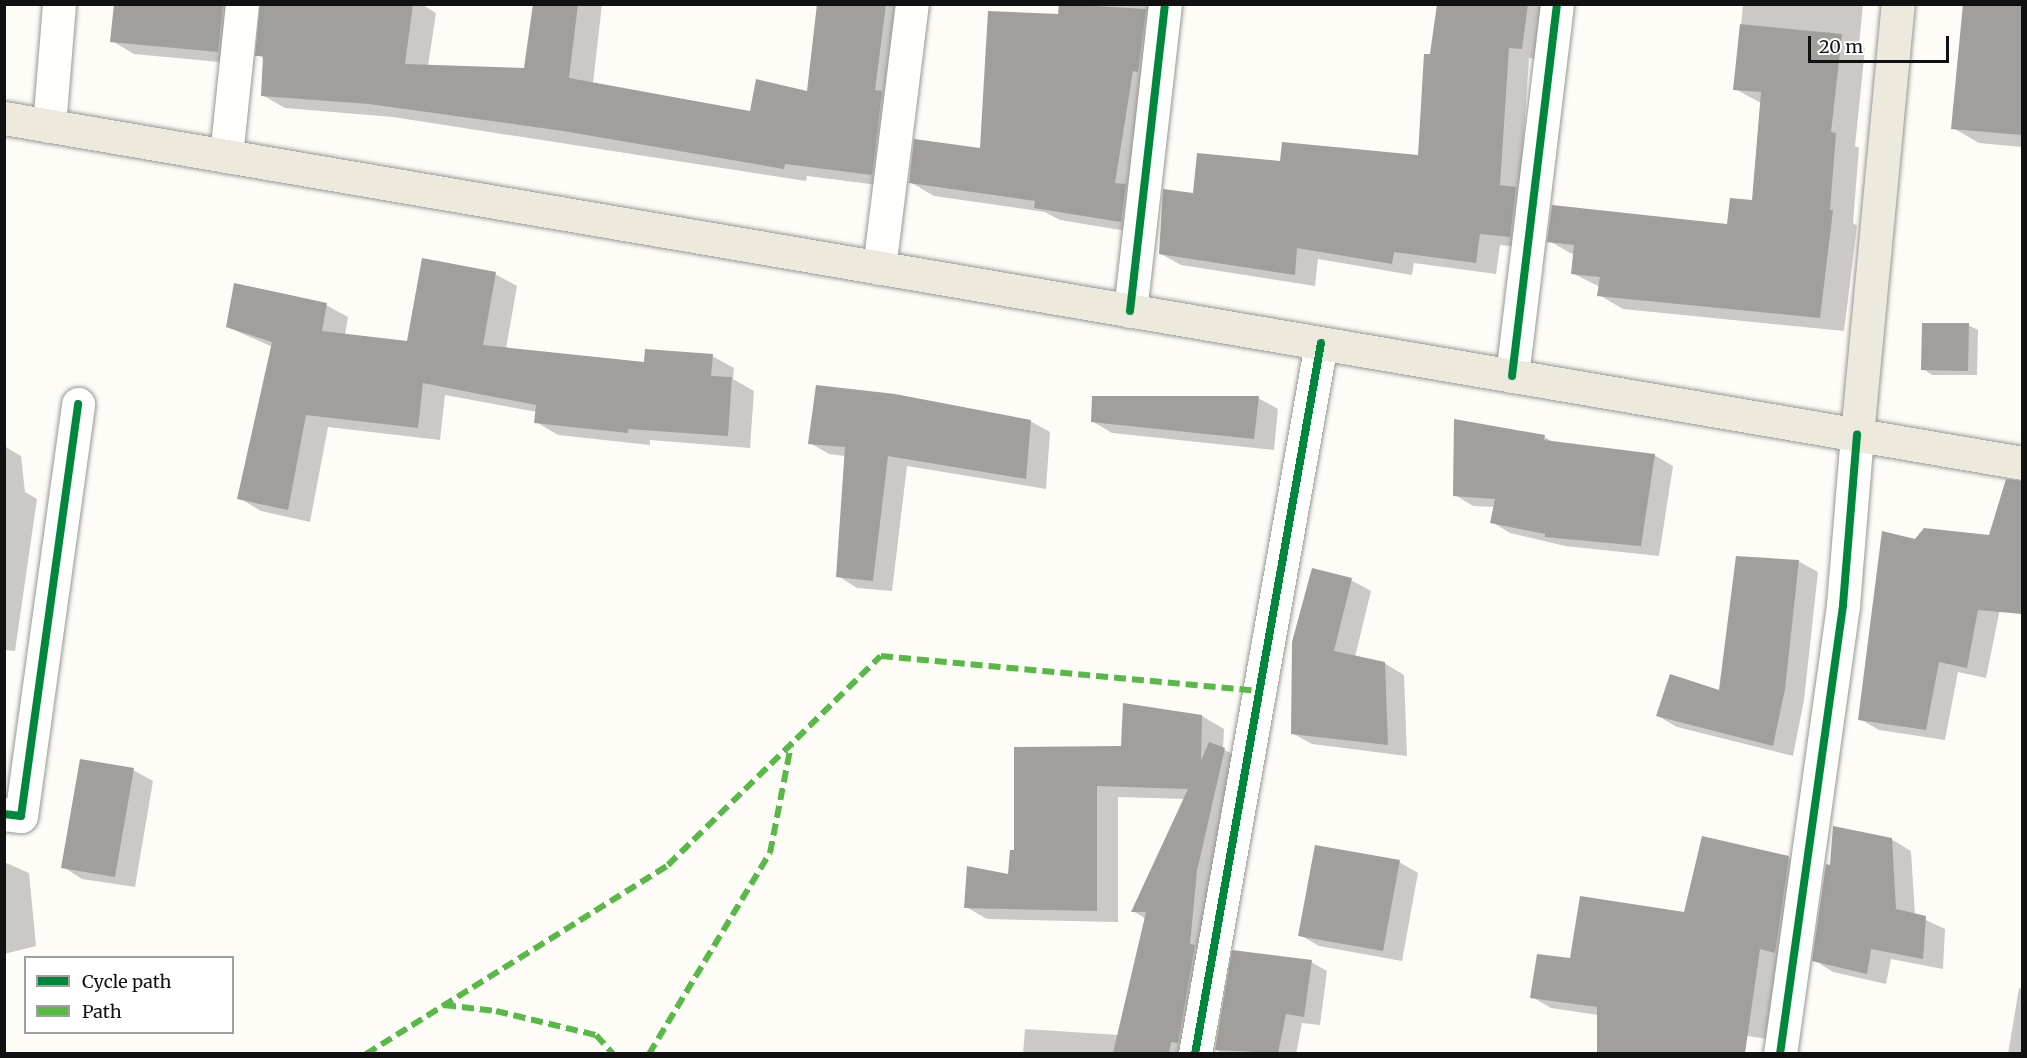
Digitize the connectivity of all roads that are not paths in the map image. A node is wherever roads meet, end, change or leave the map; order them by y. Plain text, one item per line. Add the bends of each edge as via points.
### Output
1 (59, 4) edge
2 (242, 4) edge
3 (912, 4) edge
4 (1165, 4) edge
5 (1557, 4) edge
6 (1898, 4) edge
7 (4, 118) edge
8 (49, 126) junction
9 (226, 156) junction
10 (879, 268) junction
11 (1130, 311) junction
12 (1321, 343) junction
13 (1512, 376) junction
14 (78, 405) dead end
15 (1857, 435) junction
16 (2022, 464) edge
17 (4, 814) edge
18 (1195, 1053) edge
19 (1780, 1053) edge

1 - 8 street
2 - 9 street
3 - 10 street
4 - 11 street
5 - 13 street
6 - 15 main road
7 - 8 main road
8 - 9 main road
9 - 10 main road
10 - 11 main road
11 - 12 main road
12 - 13 main road
12 - 18 street
13 - 15 main road
14 - 17 street via 21,816
15 - 16 main road
15 - 19 street via 1843,605

